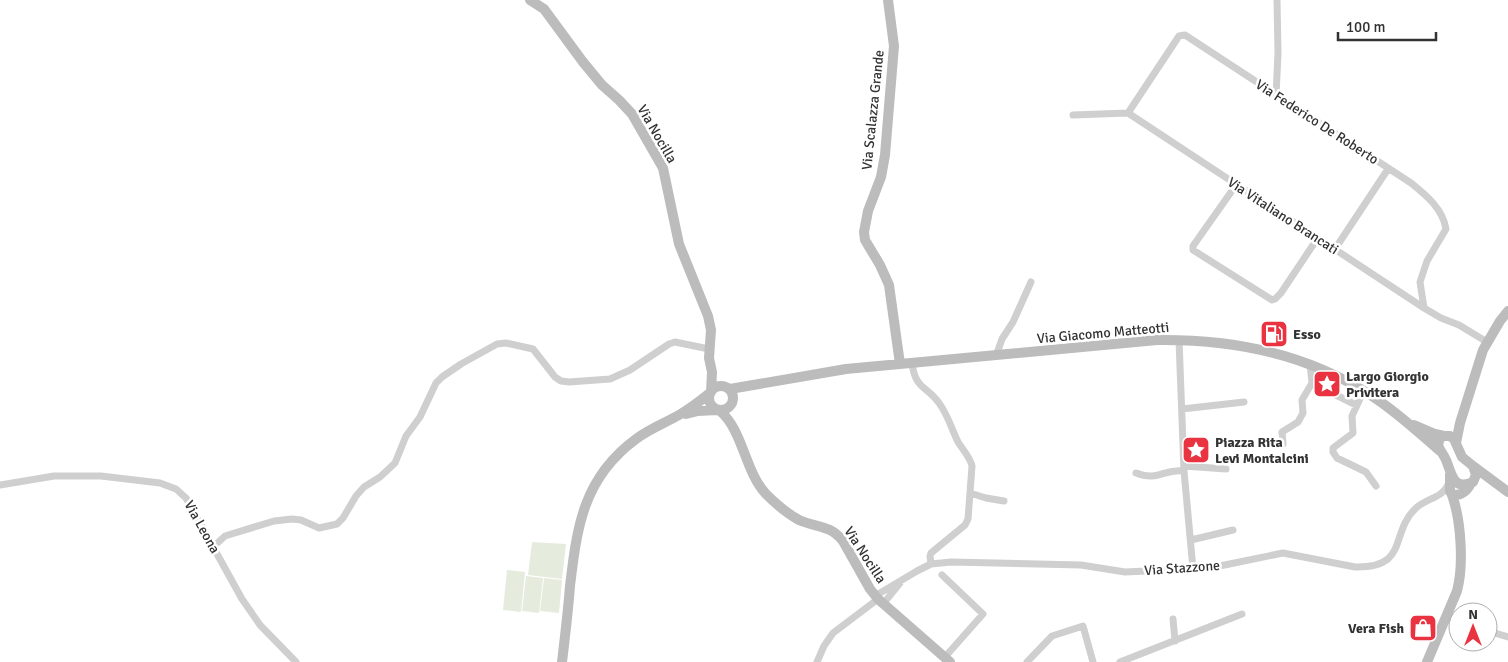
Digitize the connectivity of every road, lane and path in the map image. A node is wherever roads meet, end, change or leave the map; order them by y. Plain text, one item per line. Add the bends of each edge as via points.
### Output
1 (530, 0) edge
2 (888, 0) edge
3 (1277, 0) edge
4 (1276, 96) junction
5 (1128, 114) junction
6 (1073, 115) dead end
7 (1388, 169) junction
8 (1236, 186) junction
9 (1317, 239) junction
10 (1335, 249) junction
11 (1031, 282) dead end
12 (1424, 308) junction
13 (1508, 311) edge
14 (1179, 340) junction
15 (1487, 342) junction
16 (710, 349) junction
17 (996, 356) junction
18 (912, 363) junction
19 (900, 364) junction
20 (1310, 364) junction
21 (712, 372) junction
22 (780, 380) junction
23 (1312, 383) junction
24 (728, 388) junction
25 (1364, 390) junction
26 (710, 393) junction
27 (1244, 402) dead end
28 (1356, 405) junction
29 (725, 408) junction
30 (1182, 410) junction
31 (677, 416) junction
32 (1410, 423) junction
33 (1460, 423) junction
34 (1445, 436) junction
35 (1456, 443) junction
36 (1283, 444) dead end
37 (1440, 451) junction
38 (1474, 466) junction
39 (1184, 468) junction
40 (1226, 469) dead end
41 (1136, 474) dead end
42 (1450, 478) junction
43 (1472, 482) junction
44 (0, 485) edge
45 (1376, 486) dead end
46 (1507, 491) edge
47 (970, 493) junction
48 (1456, 494) junction
49 (1004, 501) dead end
50 (1233, 530) dead end
51 (1191, 540) junction
52 (213, 547) junction
53 (932, 564) junction
54 (1193, 569) junction
55 (942, 575) dead end
56 (904, 578) junction
57 (879, 600) junction
58 (1242, 614) dead end
59 (1446, 618) joint
60 (1173, 619) dead end
61 (1175, 641) junction
62 (948, 660) edge
63 (296, 662) edge
64 (562, 662) edge
65 (816, 662) edge
66 (1027, 662) edge
67 (1093, 662) edge
68 (1120, 662) edge
69 (1427, 662) edge

1 - 16 main road, Via Nocilla via 544,9 602,85 632,114 663,168 679,244 708,316
2 - 19 main road, Via Scalazza Grande via 894,46 885,155 864,232 889,286
3 - 4 street
4 - 5 street, Via Federico De Roberto via 1182,35
4 - 7 street, Via Federico De Roberto
5 - 6 street
5 - 8 street, Via Vitaliano Brancati
7 - 10 street
7 - 12 street, Via Federico De Roberto via 1423,192 1445,221 1444,235 1427,261 1420,282
8 - 9 street, Via Vitaliano Brancati
8 - 9 street via 1193,246 1201,255 1272,300 1281,293
9 - 10 street, Via Vitaliano Brancati
10 - 12 street, Via Vitaliano Brancati
11 - 17 street
12 - 15 street, Via Vitaliano Brancati
13 - 15 main road
14 - 17 main road, Via Giacomo Matteotti
14 - 20 main road, Via Giacomo Matteotti via 1250,347
14 - 30 street
15 - 33 main road
16 - 21 main road, Via Nocilla
16 - 52 street via 669,344 610,379 569,382 555,377 533,349 497,344 461,364 436,383 420,417 406,436 395,463 364,487 337,524 319,528 301,520 274,521 225,536
17 - 18 main road, Via Giacomo Matteotti
18 - 19 main road, Via Giacomo Matteotti
18 - 47 street via 920,387 940,404 971,462
19 - 22 main road, Via Giacomo Matteotti
20 - 23 street
20 - 25 main road, Via Giacomo Matteotti
21 - 24 main road
21 - 26 main road, Via Nocilla
22 - 24 main road
22 - 29 main road via 749,392
23 - 28 street
23 - 36 street via 1302,400 1303,413 1298,422 1282,432
24 - 26 main road via 715,387
24 - 29 main road via 733,393
25 - 28 street
25 - 32 main road, Via Giacomo Matteotti
26 - 29 main road via 709,402 714,408
26 - 31 main road
27 - 30 street
28 - 45 street via 1352,416 1353,433 1333,448 1333,452 1337,458 1366,472
29 - 31 main road
29 - 57 main road, Via Nocilla via 766,494 797,518 828,528 838,535
30 - 39 street
31 - 64 main road via 657,426 618,455 590,494 575,542
32 - 34 main road
32 - 37 main road
33 - 34 main road
33 - 35 main road
34 - 35 main road
34 - 37 main road via 1438,442
35 - 38 main road via 1462,457
37 - 42 main road
38 - 43 main road via 1476,475
38 - 46 main road
39 - 40 street
39 - 41 street via 1156,476
39 - 51 street
42 - 43 main road via 1463,484
42 - 48 main road
42 - 54 street, Via Stazzone via 1442,494 1411,513 1395,552 1383,562 1354,567 1283,554
43 - 46 main road via 1490,484
43 - 48 main road
44 - 52 street, Via Leona via 65,475 160,482 186,498
47 - 49 street
47 - 53 street via 967,522 931,553
48 - 59 main road via 1460,580
50 - 51 street
51 - 54 street
52 - 63 street, Via Leona via 260,625
53 - 54 street, Via Stazzone via 1081,566 1125,572
53 - 56 street, Via Stazzone
55 - 62 street via 983,614
56 - 57 street, Via Stazzone
56 - 57 street
57 - 62 main road, Via Nocilla
57 - 65 street via 833,633
58 - 61 street
59 - 69 main road
60 - 61 street
61 - 68 street
66 - 67 street via 1052,636 1083,626

